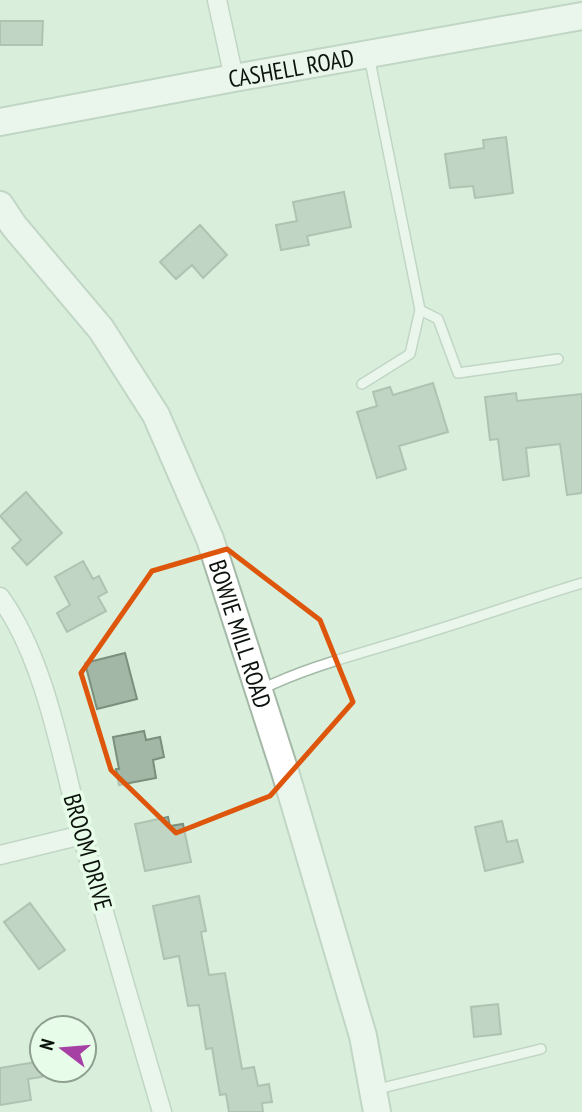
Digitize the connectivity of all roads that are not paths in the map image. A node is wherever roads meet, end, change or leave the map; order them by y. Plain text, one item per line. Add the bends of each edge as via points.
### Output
1 (217, 0) edge
2 (582, 16) edge
3 (369, 54) junction
4 (234, 78) junction
5 (0, 122) edge
6 (0, 205) edge
7 (420, 310) junction
8 (558, 359) dead end
9 (362, 384) dead end
10 (582, 583) edge
11 (0, 597) edge
12 (259, 691) junction
13 (82, 835) junction
14 (0, 855) edge
15 (541, 1049) dead end
16 (375, 1101) edge
17 (162, 1112) edge

1 - 4 street
2 - 3 street, CASHELL ROAD
3 - 4 street, CASHELL ROAD
3 - 7 lane
4 - 5 street, CASHELL ROAD
6 - 12 street, BOWIE MILL ROAD via 101,328 156,415 210,539
7 - 8 lane via 438,319 458,373
7 - 9 lane via 410,354
10 - 12 lane via 344,656
11 - 13 street, BROOM DRIVE via 27,645 43,690
12 - 16 street, BOWIE MILL ROAD via 363,1036
13 - 14 street
13 - 17 street, BROOM DRIVE
15 - 16 lane

